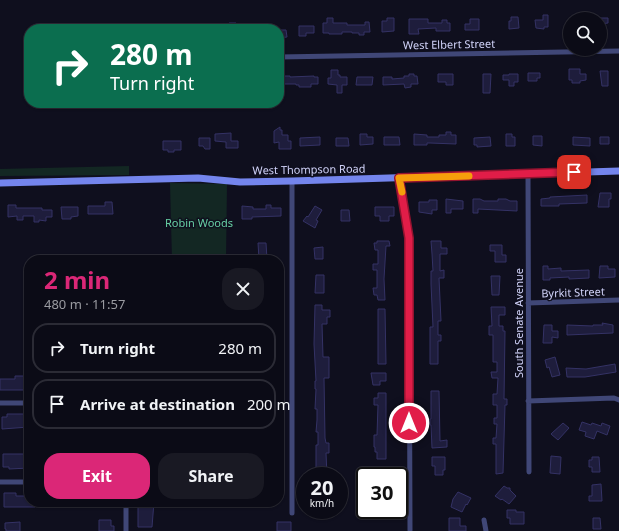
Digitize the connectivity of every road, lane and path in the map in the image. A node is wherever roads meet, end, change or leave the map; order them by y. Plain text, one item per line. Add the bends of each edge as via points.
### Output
1 (619, 51) edge
2 (284, 57) edge
3 (619, 171) edge
4 (528, 174) junction
5 (399, 178) junction
6 (292, 181) junction
7 (0, 183) edge
8 (619, 300) edge
9 (528, 303) junction
10 (619, 400) edge
11 (528, 401) junction
12 (0, 403) edge
13 (24, 403) edge
14 (529, 472) dead end
15 (0, 482) edge
16 (24, 482) edge
17 (126, 507) edge
18 (292, 514) dead end
19 (484, 520) dead end
20 (410, 530) dead end
21 (126, 531) edge
22 (486, 531) edge

1 - 2 street, West Elbert Street
3 - 4 main road, West Thompson Road
4 - 5 main road, West Thompson Road
4 - 9 street, South Senate Avenue
5 - 6 main road, West Thompson Road
5 - 20 street via 409,238
6 - 7 main road, West Thompson Road via 240,182 198,178
6 - 18 street
8 - 9 street, Byrkit Street
9 - 11 street, South Senate Avenue
10 - 11 street via 614,398
11 - 14 street, South Senate Avenue
12 - 13 street
15 - 16 street
17 - 21 street
19 - 22 street

